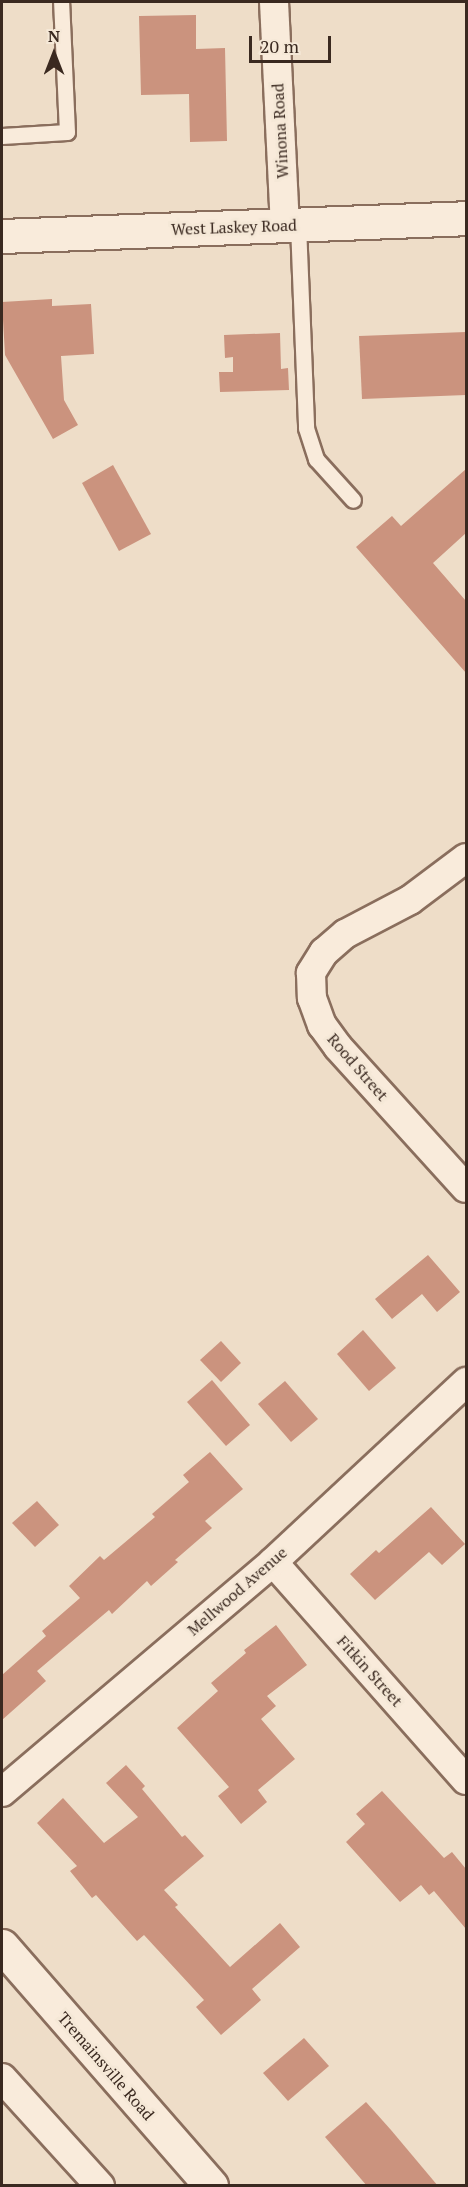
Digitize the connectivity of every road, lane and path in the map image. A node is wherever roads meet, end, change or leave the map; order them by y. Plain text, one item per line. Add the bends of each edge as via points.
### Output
1 (61, 2) edge
2 (274, 2) edge
3 (2, 136) edge
4 (466, 218) edge
5 (292, 225) junction
6 (2, 236) edge
7 (352, 500) dead end
8 (466, 858) edge
9 (466, 1188) edge
10 (466, 1382) edge
11 (273, 1562) junction
12 (466, 1780) edge
13 (2, 1792) edge
14 (2, 1946) edge
15 (2, 2078) edge
16 (99, 2186) edge
17 (211, 2186) edge

1 - 3 lane via 68,132
2 - 5 street, Winona Road
4 - 5 main road, West Laskey Road
5 - 6 main road, West Laskey Road
5 - 7 lane via 306,428 316,459
8 - 9 street, Rood Street via 410,900 345,934 324,952 311,973 312,998 327,1032
10 - 11 street, Mellwood Avenue
11 - 12 street, Fitkin Street
11 - 13 street, Mellwood Avenue
14 - 17 main road, Tremainsville Road
15 - 16 street

